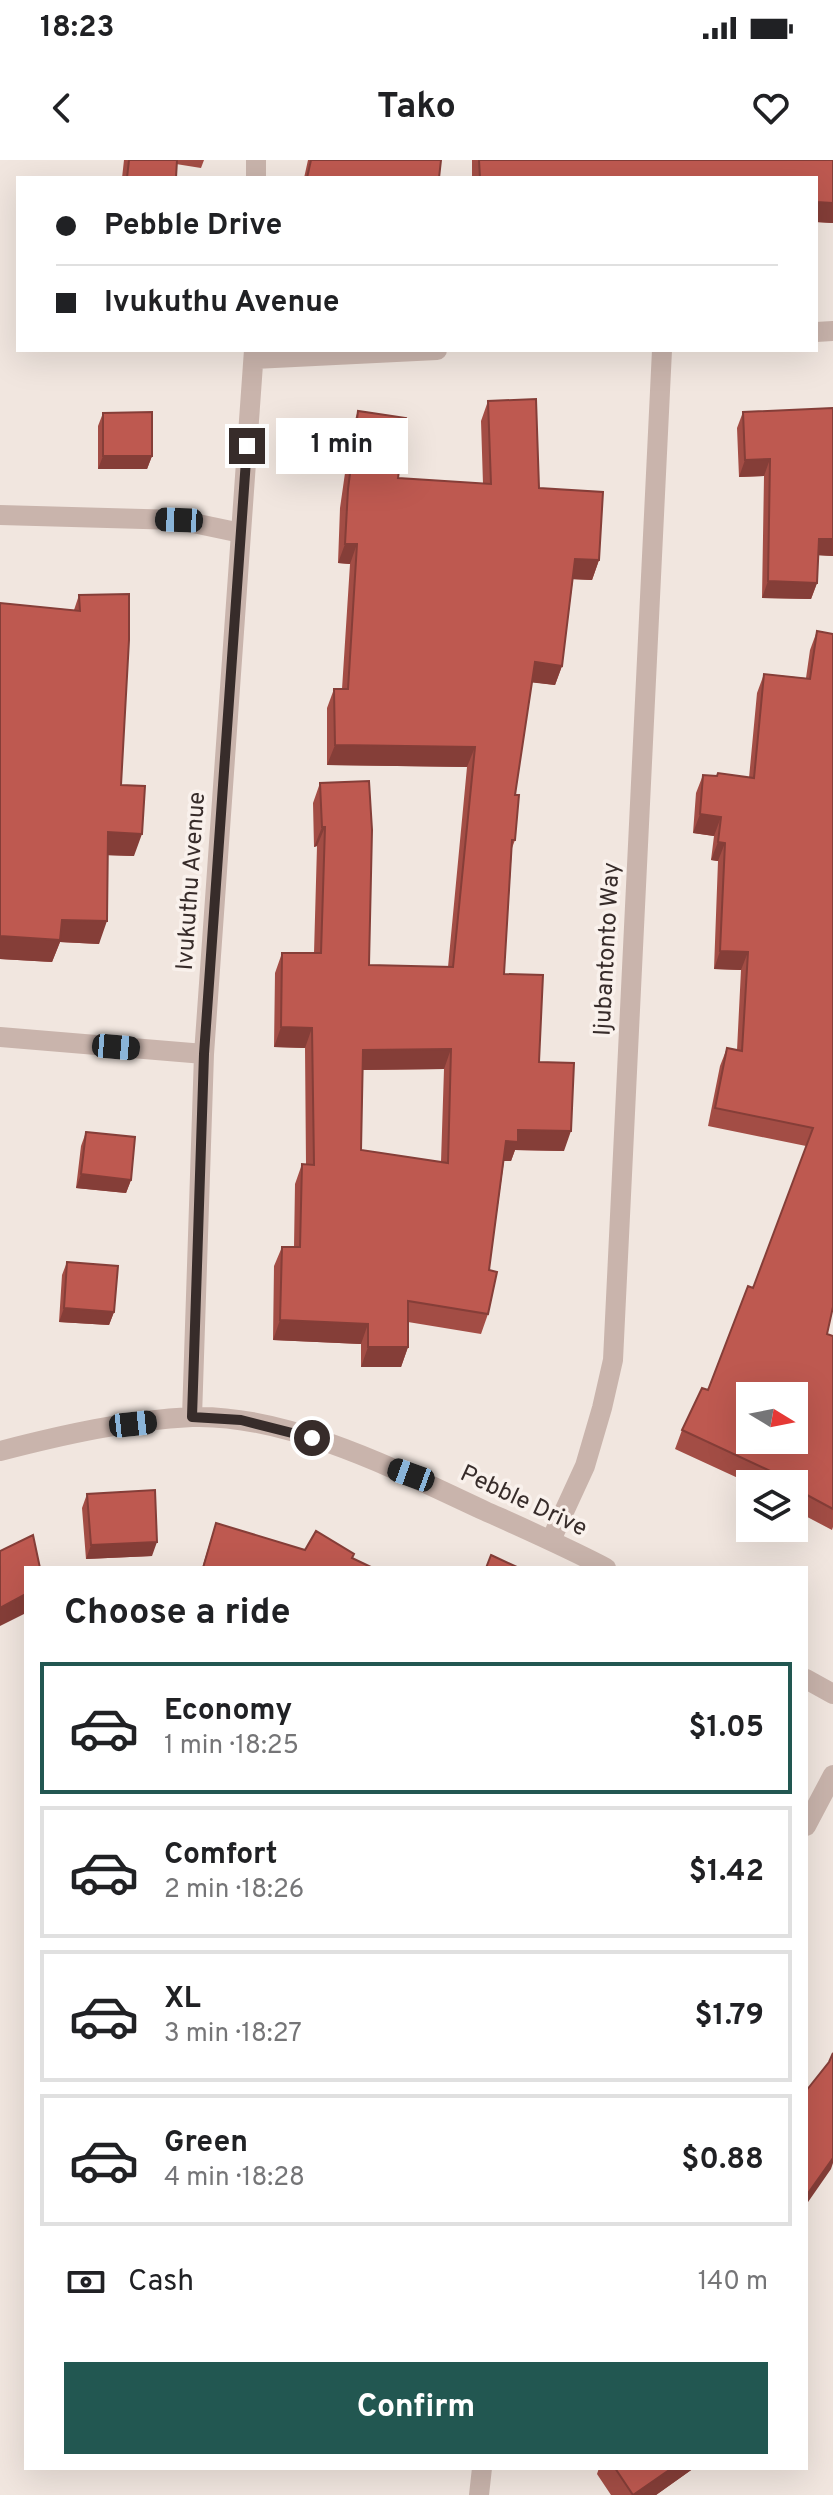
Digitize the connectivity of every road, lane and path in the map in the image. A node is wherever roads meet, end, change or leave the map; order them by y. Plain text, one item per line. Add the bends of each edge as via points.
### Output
1 (346, 352) edge
2 (662, 352) edge
3 (254, 354) edge
4 (0, 515) edge
5 (241, 533) junction
6 (0, 1037) edge
7 (204, 1054) junction
8 (192, 1417) junction
9 (0, 1451) edge
10 (551, 1540) junction
11 (602, 1566) edge
12 (808, 1680) edge
13 (833, 1694) edge
14 (833, 1775) edge
15 (808, 1822) edge
16 (482, 2470) edge
17 (479, 2495) edge

1 - 3 street
2 - 10 street, Ijubantonto Way via 613,1360 585,1466
3 - 5 street, Ivukuthu Avenue
4 - 5 street via 179,520
5 - 7 street, Ivukuthu Avenue
6 - 7 street
7 - 8 street, Ivukuthu Avenue
8 - 9 street, Pebble Drive via 114,1426
8 - 10 street, Pebble Drive via 241,1420 312,1438 411,1475
10 - 11 street, Pebble Drive
12 - 13 street
14 - 15 street
16 - 17 street

